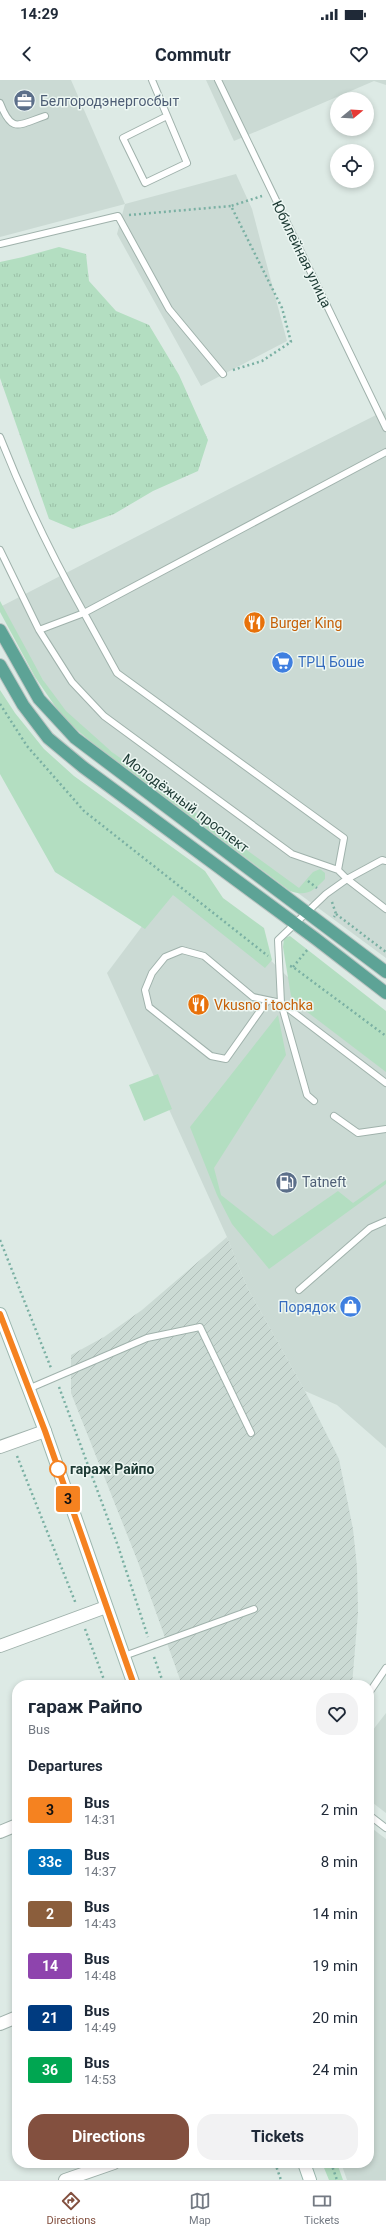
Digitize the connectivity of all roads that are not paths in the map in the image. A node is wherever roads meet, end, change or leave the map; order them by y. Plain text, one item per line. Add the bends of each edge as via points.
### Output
1 (152, 80) edge
2 (218, 80) edge
3 (0, 103) edge
4 (45, 116) dead end
5 (167, 116) junction
6 (0, 244) edge
7 (223, 374) road end
8 (386, 428) edge
9 (0, 437) edge
10 (386, 452) edge
11 (0, 550) edge
12 (84, 613) junction
13 (0, 630) edge
14 (39, 630) junction
15 (0, 665) edge
16 (386, 861) edge
17 (338, 870) junction
18 (347, 879) junction
19 (386, 909) edge
20 (307, 912) junction
21 (294, 924) junction
22 (386, 972) edge
23 (386, 994) edge
24 (267, 1001) junction
25 (281, 1003) junction
26 (386, 1083) edge
27 (314, 1101) dead end
28 (334, 1116) dead end
29 (386, 1129) edge
30 (386, 1221) edge
31 (299, 1290) dead end
32 (0, 1314) edge
33 (28, 1389) junction
34 (45, 1431) junction
35 (251, 1433) dead end
36 (6, 1444) edge
37 (106, 1607) junction
38 (254, 1609) dead end
39 (0, 1646) edge
40 (124, 1656) junction
41 (386, 1668) edge
42 (132, 1680) edge
43 (374, 1685) edge
44 (374, 1819) edge
45 (12, 1827) edge
46 (386, 1828) edge
47 (0, 1832) edge
48 (12, 2019) edge
49 (0, 2024) edge
50 (100, 2168) edge
51 (306, 2168) edge
52 (65, 2180) edge
53 (310, 2180) edge

1 - 5 lane
2 - 8 lane, Юбилейная улица
3 - 4 lane via 11,124 17,125
5 - 5 lane via 122,138 145,183 187,163
6 - 7 lane via 118,216 169,309
9 - 12 lane via 54,560
10 - 12 lane
11 - 14 lane
12 - 14 lane
12 - 17 lane via 117,673 344,838
13 - 20 main road, Молодёжный проспект via 39,699 75,738
14 - 17 lane via 72,682 104,716 292,854
15 - 21 main road via 23,705 48,738 82,767
16 - 18 lane via 382,860
17 - 18 lane
18 - 19 lane
18 - 20 lane
20 - 21 lane
20 - 22 main road, Молодёжный проспект
21 - 23 main road
21 - 25 lane via 278,940
24 - 24 lane via 253,997 204,956 182,950 165,957 152,973 144,990 149,1008 211,1056 226,1059
24 - 25 lane
25 - 26 lane
25 - 27 lane via 307,1095
28 - 29 lane via 358,1133
30 - 31 lane via 370,1228
32 - 33 main road
33 - 34 main road
33 - 35 lane via 147,1338 200,1327
34 - 36 main road
34 - 37 main road
37 - 39 main road
37 - 40 main road
38 - 40 lane
40 - 42 main road
41 - 43 lane
44 - 46 lane
45 - 47 main road
48 - 49 main road
50 - 52 main road
51 - 53 main road

